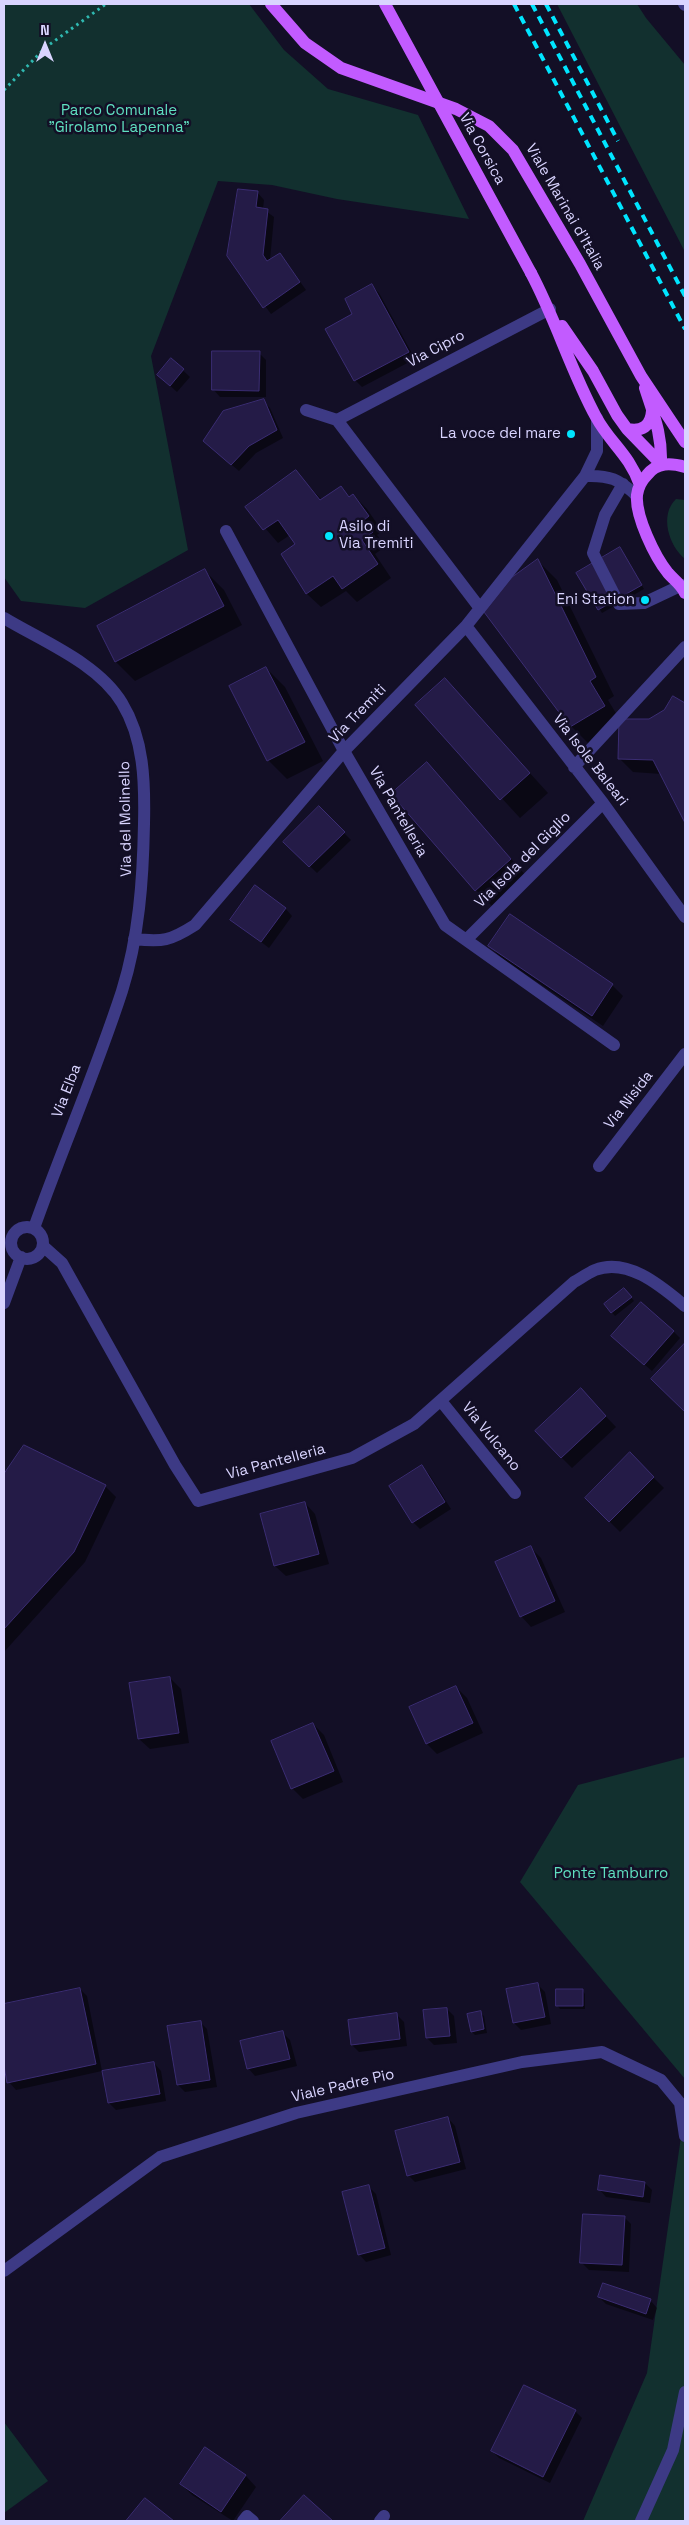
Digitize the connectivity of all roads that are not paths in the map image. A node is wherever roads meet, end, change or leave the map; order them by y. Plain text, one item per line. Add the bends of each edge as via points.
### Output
1 (271, 4) edge
2 (385, 4) edge
3 (550, 310) junction
4 (641, 376) junction
5 (306, 410) dead end
6 (652, 411) junction
7 (597, 418) junction
8 (337, 420) junction
9 (627, 429) junction
10 (685, 442) edge
11 (661, 464) junction
12 (685, 467) edge
13 (585, 476) junction
14 (623, 484) junction
15 (638, 490) junction
16 (226, 531) dead end
17 (684, 588) edge
18 (479, 607) junction
19 (4, 618) edge
20 (466, 626) junction
21 (685, 646) edge
22 (344, 751) junction
23 (574, 767) junction
24 (603, 803) junction
25 (685, 917) edge
26 (134, 939) junction
27 (466, 940) junction
28 (128, 964) joint
29 (614, 1045) dead end
30 (685, 1054) edge
31 (599, 1166) dead end
32 (34, 1228) junction
33 (8, 1238) edge
34 (43, 1246) junction
35 (20, 1257) junction
36 (4, 1303) edge
37 (685, 1306) edge
38 (441, 1401) junction
39 (515, 1493) dead end
40 (685, 2136) edge
41 (4, 2271) edge
42 (685, 2392) edge
43 (243, 2521) edge
44 (253, 2521) edge
45 (641, 2521) edge

1 - 4 main road, Viale Marinai d'Italia via 305,42 341,68 456,109 489,126 513,150
2 - 3 main road, Via Corsica, bridge
3 - 7 main road, Via Corsica
3 - 8 street, Via Cipro
3 - 9 main road, Via Corsica via 593,371
4 - 6 main road, Viale Marinai d'Italia
4 - 10 main road, Viale Marinai d'Italia
5 - 8 street
6 - 9 main road via 646,428
6 - 11 main road, Viale Marinai d'Italia via 662,442
7 - 13 street, Via Tremiti via 597,451
7 - 15 main road, Via Corsica via 633,466
8 - 18 street
9 - 11 main road, Via Corsica
11 - 12 main road
11 - 15 main road via 647,474
13 - 14 street via 606,475
13 - 18 street, Via Tremiti
14 - 15 street
14 - 17 street via 605,515 593,553 619,604 644,603
15 - 17 main road, Via Corsica via 639,511 652,545 669,574
16 - 22 street, Via Pantelleria
18 - 20 street, Via Tremiti
19 - 26 street, Via del Molinello via 75,658 102,680 122,702 140,745 145,796 143,886
20 - 22 street, Via Tremiti
20 - 23 street, Via Isole Baleari
21 - 23 street
22 - 26 street, Via Tremiti via 195,925 174,938 156,941
22 - 27 street, Via Pantelleria via 445,925
23 - 24 street, Via Isole Baleari
24 - 25 street, Via Isole Baleari
24 - 27 street, Via Isola del Giglio
26 - 28 street, Via del Molinello
27 - 29 street, Via Pantelleria
28 - 32 street, Via Elba via 122,991
30 - 31 street, Via Nisida
32 - 33 street via 20,1228
32 - 34 street via 43,1239
33 - 35 street
34 - 35 street via 34,1257
34 - 38 street, Via Pantelleria via 62,1263 198,1501 352,1458 414,1424
35 - 36 street
37 - 38 street, Via Pantelleria via 657,1282 624,1268 597,1269 574,1282
38 - 39 street, Via Vulcano
40 - 41 street, Viale Padre Pio via 680,2103 661,2080 602,2052 522,2062 296,2113 160,2157
42 - 45 street via 672,2450
43 - 44 street via 248,2516

